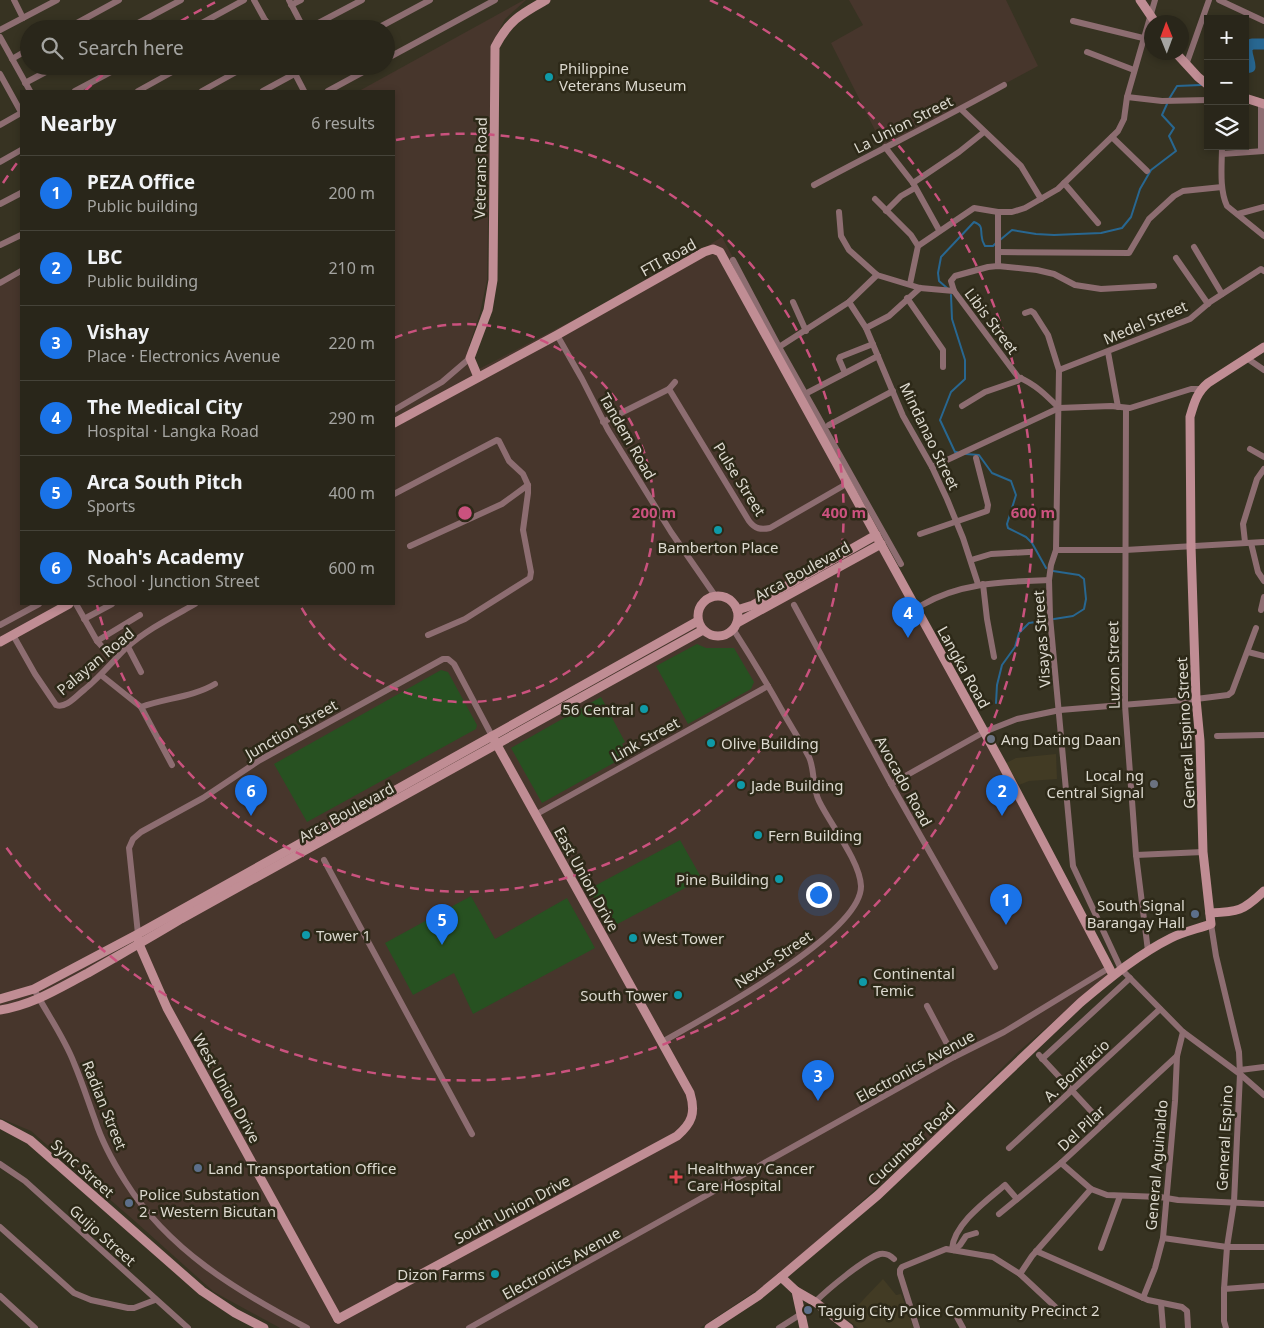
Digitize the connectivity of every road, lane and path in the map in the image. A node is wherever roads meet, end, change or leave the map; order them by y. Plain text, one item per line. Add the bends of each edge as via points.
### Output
1 (14, 0) edge
2 (57, 0) edge
3 (119, 0) edge
4 (181, 0) edge
5 (244, 0) edge
6 (254, 0) edge
7 (301, 0) edge
8 (362, 0) edge
9 (430, 0) edge
10 (495, 0) edge
11 (546, 0) edge
12 (1140, 0) edge
13 (1155, 0) edge
14 (1209, 0) edge
15 (1219, 0) edge
16 (290, 3) edge
17 (1150, 13) junction
18 (23, 18) junction
19 (82, 20) edge
20 (144, 20) edge
21 (207, 20) edge
22 (265, 20) edge
23 (300, 20) edge
24 (323, 20) edge
25 (393, 20) edge
26 (1264, 21) edge
27 (1073, 22) dead end
28 (0, 30) edge
29 (0, 37) edge
30 (1143, 38) junction
31 (1087, 52) dead end
32 (20, 54) edge
33 (395, 54) edge
34 (12, 59) junction
35 (1182, 60) edge
36 (1186, 65) junction
37 (1134, 70) junction
38 (20, 74) edge
39 (21, 75) edge
40 (40, 75) edge
41 (105, 75) edge
42 (167, 75) edge
43 (231, 75) edge
44 (293, 75) edge
45 (296, 75) edge
46 (357, 75) edge
47 (1, 79) edge
48 (1204, 81) edge
49 (25, 83) junction
50 (1004, 85) dead end
51 (29, 90) edge
52 (77, 90) edge
53 (140, 90) edge
54 (204, 90) edge
55 (265, 90) edge
56 (303, 90) edge
57 (330, 90) edge
58 (1127, 97) junction
59 (1249, 99) edge
60 (1204, 100) edge
61 (1263, 103) edge
62 (961, 109) junction
63 (20, 110) edge
64 (20, 113) edge
65 (0, 124) edge
66 (984, 132) junction
67 (1112, 137) junction
68 (885, 147) junction
69 (1222, 150) edge
70 (20, 151) edge
71 (1263, 151) edge
72 (1222, 154) junction
73 (0, 162) edge
74 (1147, 171) dead end
75 (1064, 183) junction
76 (814, 185) dead end
77 (914, 186) junction
78 (1222, 187) junction
79 (20, 194) edge
80 (1040, 199) junction
81 (875, 200) dead end
82 (0, 204) edge
83 (1264, 207) edge
84 (886, 211) junction
85 (839, 212) dead end
86 (998, 212) junction
87 (1238, 214) junction
88 (1098, 223) dead end
89 (939, 230) junction
90 (20, 235) edge
91 (1264, 236) edge
92 (0, 245) edge
93 (998, 245) junction
94 (918, 246) junction
95 (1194, 247) dead end
96 (1176, 258) dead end
97 (733, 260) dead end
98 (998, 266) junction
99 (1262, 270) edge
100 (20, 272) edge
101 (876, 275) junction
102 (0, 283) edge
103 (910, 284) junction
104 (1154, 286) dead end
105 (920, 288) junction
106 (954, 291) junction
107 (1222, 294) junction
108 (907, 298) junction
109 (793, 302) dead end
110 (848, 302) junction
111 (1208, 304) junction
112 (1025, 313) dead end
113 (866, 328) junction
114 (806, 330) junction
115 (557, 335) junction
116 (873, 344) junction
117 (779, 347) junction
118 (1264, 348) edge
119 (1108, 352) junction
120 (878, 356) junction
121 (470, 358) junction
122 (1248, 358) junction
123 (944, 367) dead end
124 (1059, 370) junction
125 (1264, 370) edge
126 (845, 373) junction
127 (478, 377) junction
128 (1022, 378) junction
129 (675, 382) dead end
130 (669, 389) junction
131 (1200, 389) junction
132 (893, 391) junction
133 (805, 394) junction
134 (962, 406) dead end
135 (1118, 407) junction
136 (1059, 408) junction
137 (1126, 408) junction
138 (395, 409) edge
139 (395, 422) edge
140 (603, 422) junction
141 (829, 425) dead end
142 (1250, 449) dead end
143 (1264, 457) edge
144 (976, 458) dead end
145 (932, 467) junction
146 (1264, 469) edge
147 (848, 483) junction
148 (528, 484) junction
149 (395, 493) edge
150 (861, 497) junction
151 (956, 521) junction
152 (920, 534) dead end
153 (879, 539) junction
154 (1248, 542) junction
155 (1264, 542) edge
156 (410, 546) dead end
157 (1191, 546) junction
158 (1056, 550) junction
159 (1125, 550) junction
160 (1029, 552) dead end
161 (971, 560) junction
162 (901, 564) dead end
163 (1049, 580) junction
164 (1264, 581) edge
165 (981, 584) junction
166 (716, 597) junction
167 (1264, 597) edge
168 (794, 604) dead end
169 (37, 605) edge
170 (67, 605) edge
171 (77, 605) edge
172 (110, 605) edge
173 (192, 605) edge
174 (922, 605) dead end
175 (736, 610) junction
176 (1261, 610) dead end
177 (140, 615) dead end
178 (84, 619) junction
179 (0, 626) edge
180 (701, 626) junction
181 (735, 626) junction
182 (1256, 628) dead end
183 (13, 635) junction
184 (428, 635) dead end
185 (97, 641) junction
186 (0, 642) edge
187 (128, 647) junction
188 (107, 652) dead end
189 (1248, 652) junction
190 (1264, 656) edge
191 (994, 657) dead end
192 (448, 659) joint
193 (141, 672) dead end
194 (101, 676) junction
195 (215, 684) dead end
196 (768, 686) junction
197 (1196, 699) junction
198 (1126, 705) junction
199 (141, 707) junction
200 (1060, 710) junction
201 (984, 732) junction
202 (1264, 735) edge
203 (1217, 736) dead end
204 (494, 740) junction
205 (172, 765) dead end
206 (891, 784) junction
207 (535, 815) junction
208 (129, 848) joint
209 (1203, 852) junction
210 (1136, 856) junction
211 (324, 860) dead end
212 (1264, 891) edge
213 (1210, 914) junction
214 (1211, 924) junction
215 (138, 934) junction
216 (139, 944) junction
217 (1148, 951) junction
218 (995, 967) dead end
219 (1121, 968) junction
220 (1111, 972) junction
221 (1130, 978) junction
222 (34, 989) junction
223 (0, 999) edge
224 (40, 999) junction
225 (927, 1006) dead end
226 (1160, 1009) junction
227 (0, 1010) edge
228 (1183, 1032) junction
229 (662, 1042) junction
230 (1177, 1056) junction
231 (954, 1057) junction
232 (1264, 1067) edge
233 (1240, 1072) junction
234 (1072, 1091) junction
235 (1264, 1095) edge
236 (692, 1115) joint
237 (0, 1124) edge
238 (1103, 1124) junction
239 (472, 1134) dead end
240 (1009, 1148) dead end
241 (0, 1164) edge
242 (1061, 1164) junction
243 (1091, 1189) junction
244 (1120, 1196) junction
245 (1166, 1198) junction
246 (1017, 1199) junction
247 (1234, 1202) junction
248 (1264, 1204) edge
249 (999, 1214) dead end
250 (0, 1227) edge
251 (976, 1233) dead end
252 (1163, 1238) junction
253 (1227, 1247) junction
254 (1264, 1247) edge
255 (1101, 1248) dead end
256 (953, 1250) junction
257 (1036, 1252) junction
258 (894, 1259) dead end
259 (1020, 1274) junction
260 (781, 1278) junction
261 (1264, 1286) edge
262 (1224, 1288) junction
263 (796, 1291) junction
264 (0, 1296) edge
265 (1143, 1298) junction
266 (155, 1300) junction
267 (816, 1302) junction
268 (1161, 1303) junction
269 (801, 1314) junction
270 (1065, 1316) dead end
271 (957, 1317) dead end
272 (338, 1319) junction
273 (35, 1328) edge
274 (188, 1328) edge
275 (264, 1328) edge
276 (307, 1328) edge
277 (334, 1328) edge
278 (469, 1328) edge
279 (709, 1328) edge
280 (779, 1328) edge
281 (804, 1328) edge
282 (849, 1328) edge
283 (917, 1328) edge
284 (963, 1328) edge
285 (1163, 1328) edge
286 (1188, 1328) edge
287 (1226, 1328) edge

1 - 18 street
2 - 18 street
3 - 19 street
4 - 20 street
5 - 21 street
6 - 22 street
7 - 16 street
8 - 24 street
9 - 25 street
10 - 33 street
11 - 121 street, Veterans Road via 510,23 495,47 493,280 488,310
12 - 17 street
13 - 17 street
14 - 36 street
15 - 26 street
16 - 23 street
17 - 30 street
18 - 28 street
27 - 30 street
29 - 34 street
30 - 37 street
31 - 37 street
32 - 34 street
34 - 38 street
35 - 36 street
36 - 48 street
37 - 58 street
39 - 49 street
40 - 49 street
41 - 52 street
42 - 53 street
43 - 54 street
44 - 55 street
45 - 56 street
46 - 57 street
47 - 63 street
49 - 51 street
50 - 62 street, La Union Street
58 - 60 street via 1170,102
58 - 67 street via 1124,119
59 - 61 street
61 - 71 street
62 - 66 street
62 - 68 street, La Union Street
64 - 65 street
66 - 77 street
66 - 80 street via 1021,166
67 - 74 street
67 - 75 street
68 - 76 street, La Union Street
68 - 77 street
69 - 72 street
70 - 73 street
71 - 72 street
72 - 78 street
75 - 80 street
75 - 88 street
77 - 84 street
77 - 89 street
78 - 87 street via 1226,206
78 - 93 street via 1183,191 1174,196 1149,219 1129,252
79 - 82 street
80 - 86 street via 1012,212
81 - 84 street
83 - 87 street
84 - 94 street
85 - 101 street, Libis Street via 842,236 849,250
86 - 89 street via 974,208
86 - 93 street
87 - 91 street
89 - 94 street
90 - 92 street
93 - 98 street
94 - 103 street
95 - 107 street
96 - 111 street
97 - 117 street
98 - 104 street via 1038,270 1076,285 1101,289
98 - 106 street via 955,276 951,282
99 - 107 street, Medel Street
100 - 102 street
101 - 103 street, Libis Street
101 - 110 street
103 - 105 street, Libis Street
105 - 106 street, Libis Street
105 - 108 street
106 - 128 street, Libis Street via 1018,377
107 - 111 street, Medel Street
108 - 113 street via 889,316
108 - 123 street via 943,350
109 - 114 street
110 - 113 street, Mindanao Street
110 - 114 street
111 - 119 street, Medel Street via 1190,319
112 - 124 street, Visayas Street via 1034,313 1048,335
113 - 116 street, Mindanao Street
114 - 117 street
115 - 127 street, FTI Road
115 - 140 street, Tandem Road
115 - 147 street, FTI Road via 704,252 717,250
116 - 120 street, Mindanao Street
116 - 126 street via 840,357
117 - 133 street
118 - 122 street
119 - 124 street, Medel Street
119 - 135 street
120 - 126 street
120 - 132 street, Mindanao Street
121 - 127 street
121 - 138 street, Veterans Road via 442,382
122 - 125 street
122 - 131 street
124 - 136 street, Visayas Street
126 - 133 street
127 - 139 street, FTI Road
128 - 134 street via 985,392
128 - 136 street, Libis Street via 1038,387
129 - 130 street
130 - 140 street
130 - 147 street, Pulse Street via 749,521 757,528 770,528
131 - 137 street
131 - 157 street, General Espino Street via 1189,428
132 - 141 street
132 - 145 street, Mindanao Street via 903,416
133 - 150 street
135 - 136 street
135 - 137 street
136 - 145 street
136 - 158 street, Visayas Street
137 - 159 street, Luzon Street
140 - 166 street, Tandem Road via 671,532
142 - 143 street
144 - 151 street via 988,508
145 - 151 street, Mindanao Street
146 - 154 street via 1257,479 1243,524
147 - 150 street, Langka Road
148 - 149 street via 497,440
148 - 156 street via 502,504
148 - 184 street via 523,530 530,578 465,618
150 - 153 street, Langka Road
150 - 162 street
151 - 152 street
151 - 161 street, Mindanao Street
153 - 175 street, Arca Boulevard via 753,605
153 - 181 street, Arca Boulevard
153 - 201 street, Langka Road
154 - 155 street
154 - 157 street
154 - 164 street
157 - 159 street
157 - 197 street, General Espino Street
158 - 159 street
158 - 163 street, Visayas Street
159 - 198 street, Luzon Street
160 - 161 street via 991,554
161 - 165 street, Mindanao Street
163 - 165 street
163 - 200 street, Visayas Street
165 - 174 street
165 - 191 street, Mindanao Street
166 - 175 street via 731,601
166 - 180 street via 708,599 698,611
167 - 176 street
168 - 206 street, Avocado Road
169 - 179 street
170 - 183 street
171 - 178 street
172 - 178 street
173 - 187 street, Palayan Road
175 - 181 street
177 - 185 street
178 - 185 street
180 - 181 street via 716,636 725,635
180 - 204 street, Arca Boulevard
181 - 196 street, Nexus Street
182 - 189 street
183 - 186 street
183 - 194 street, Palayan Road via 56,705 65,704
185 - 188 street
187 - 193 street
187 - 194 street, Palayan Road
189 - 190 street
189 - 197 street via 1231,693
192 - 204 street, East Union Drive via 454,664
192 - 208 street, Junction Street via 260,760 137,836
194 - 199 street
195 - 199 street via 202,692
196 - 207 street, Link Street
196 - 229 street, Nexus Street via 810,758 819,802 859,875 861,887 857,901 823,940 801,958
197 - 198 street
197 - 209 street, General Espino Street
198 - 200 street
198 - 210 street, Luzon Street
199 - 205 street
200 - 201 street via 1018,719
200 - 219 street, Visayas Street via 1073,866
201 - 206 street, Langka Road
201 - 220 street, Langka Road
202 - 203 street
204 - 207 street, East Union Drive
204 - 215 street, Arca Boulevard
204 - 216 street, Arca Boulevard
206 - 218 street, Avocado Road
207 - 229 street, East Union Drive
208 - 215 street, West Union Drive
209 - 210 street
209 - 213 street, General Espino Street
210 - 217 street, Luzon Street
211 - 239 street
212 - 213 street via 1236,912
213 - 214 street, General Espino Street
214 - 217 street, Cucumber Road via 1182,933
214 - 233 street, General Espino Street via 1236,1037
215 - 216 street, West Union Drive
215 - 222 street, Arca Boulevard
216 - 224 street, Arca Boulevard
216 - 272 street, West Union Drive via 167,1008
217 - 219 street, Cucumber Road
219 - 220 street, Cucumber Road
219 - 221 street, Visayas Street
220 - 231 street, Electronics Avenue
220 - 260 street, Cucumber Road via 878,1195
221 - 226 street, Visayas Street
221 - 234 street via 1040,1057
222 - 223 street, Arca Boulevard
222 - 224 street, Radian Street
224 - 227 street, Arca Boulevard
224 - 276 street, Radian Street via 73,1060 108,1151 146,1209 173,1239 225,1281
225 - 231 street
226 - 228 street, Visayas Street
226 - 234 street, A. Bonifacio
228 - 230 street, General Aguinaldo
228 - 233 street, Visayas Street
229 - 236 street, East Union Drive via 690,1093
230 - 238 street, Del Pilar
230 - 245 street, General Aguinaldo
231 - 278 street, Electronics Avenue
232 - 233 street
233 - 235 street, Visayas Street
233 - 247 street, General Espino
234 - 238 street
234 - 240 street, A. Bonifacio
236 - 272 street, South Union Drive via 687,1127 676,1136
237 - 275 street, Sync Street via 30,1140 202,1291
238 - 242 street, Del Pilar
241 - 266 street, Guijo Street via 25,1181
242 - 243 street
242 - 246 street, Del Pilar
243 - 244 street
243 - 257 street
244 - 245 street
244 - 255 street
245 - 247 street
245 - 252 street, General Aguinaldo
246 - 249 street, Del Pilar
246 - 256 street via 1005,1185 965,1221 953,1241
247 - 248 street
247 - 253 street, General Espino
250 - 266 street via 81,1297 128,1308
251 - 256 street via 966,1236
252 - 253 street
252 - 265 street, General Aguinaldo
253 - 254 street
253 - 262 street, General Espino
256 - 259 street via 993,1257
256 - 283 street via 941,1251 900,1270
257 - 259 street
257 - 265 street
258 - 267 street via 887,1254 872,1258
259 - 270 street
260 - 263 street
260 - 279 street, Cucumber Road
261 - 262 street
262 - 287 street, General Espino
263 - 267 street
263 - 269 street
264 - 273 street
265 - 268 street
266 - 274 street, Guijo Street
267 - 282 street
268 - 285 street
268 - 286 street via 1185,1308
269 - 280 street
269 - 281 street
271 - 284 street
272 - 277 street

